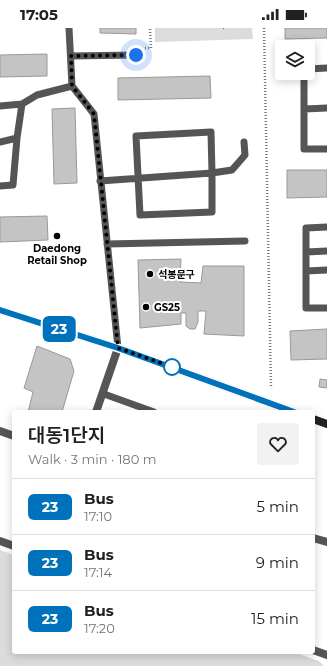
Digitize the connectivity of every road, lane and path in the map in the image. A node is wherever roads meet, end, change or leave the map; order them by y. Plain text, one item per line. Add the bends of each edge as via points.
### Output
1 (69, 28) edge
2 (150, 28) edge
3 (264, 28) edge
4 (144, 48) dead end
5 (136, 55) dead end
6 (71, 56) junction
7 (327, 68) edge
8 (315, 69) edge
9 (304, 80) edge
10 (72, 86) junction
11 (22, 104) junction
12 (0, 106) edge
13 (327, 108) edge
14 (304, 109) junction
15 (17, 138) junction
16 (0, 142) edge
17 (244, 142) dead end
18 (327, 149) edge
19 (212, 173) junction
20 (137, 178) junction
21 (100, 181) junction
22 (0, 186) edge
23 (327, 227) edge
24 (245, 241) dead end
25 (107, 244) junction
26 (327, 251) edge
27 (306, 252) junction
28 (327, 270) edge
29 (306, 271) junction
30 (327, 308) edge
31 (0, 310) edge
32 (118, 348) junction
33 (271, 387) dead end
34 (104, 394) dead end
35 (97, 410) edge
36 (148, 410) edge
37 (288, 410) edge
38 (315, 420) edge
39 (327, 424) edge
40 (0, 431) edge
41 (12, 435) edge
42 (315, 539) edge
43 (0, 541) edge
44 (327, 542) edge
45 (12, 545) edge
46 (315, 651) edge
47 (327, 655) edge

1 - 6 lane
2 - 4 path via 151,48
3 - 33 path
5 - 6 lane
6 - 10 lane
7 - 8 lane
9 - 14 lane
10 - 11 lane via 37,95
10 - 21 lane via 94,114
11 - 12 lane
11 - 15 lane
13 - 14 lane
14 - 18 lane via 304,149
15 - 16 lane
15 - 22 lane via 13,185
17 - 19 lane via 244,155 232,170
19 - 20 lane
19 - 20 lane via 212,212 140,215
19 - 20 lane via 211,132 136,136
20 - 21 lane
21 - 25 lane
23 - 27 lane via 306,228
24 - 25 lane
25 - 32 lane
26 - 27 lane
27 - 29 lane
28 - 29 lane
29 - 30 lane via 306,308
31 - 32 street
32 - 35 street
32 - 37 street
34 - 36 lane
38 - 39 street
40 - 41 street
42 - 44 street
43 - 45 street
46 - 47 street

